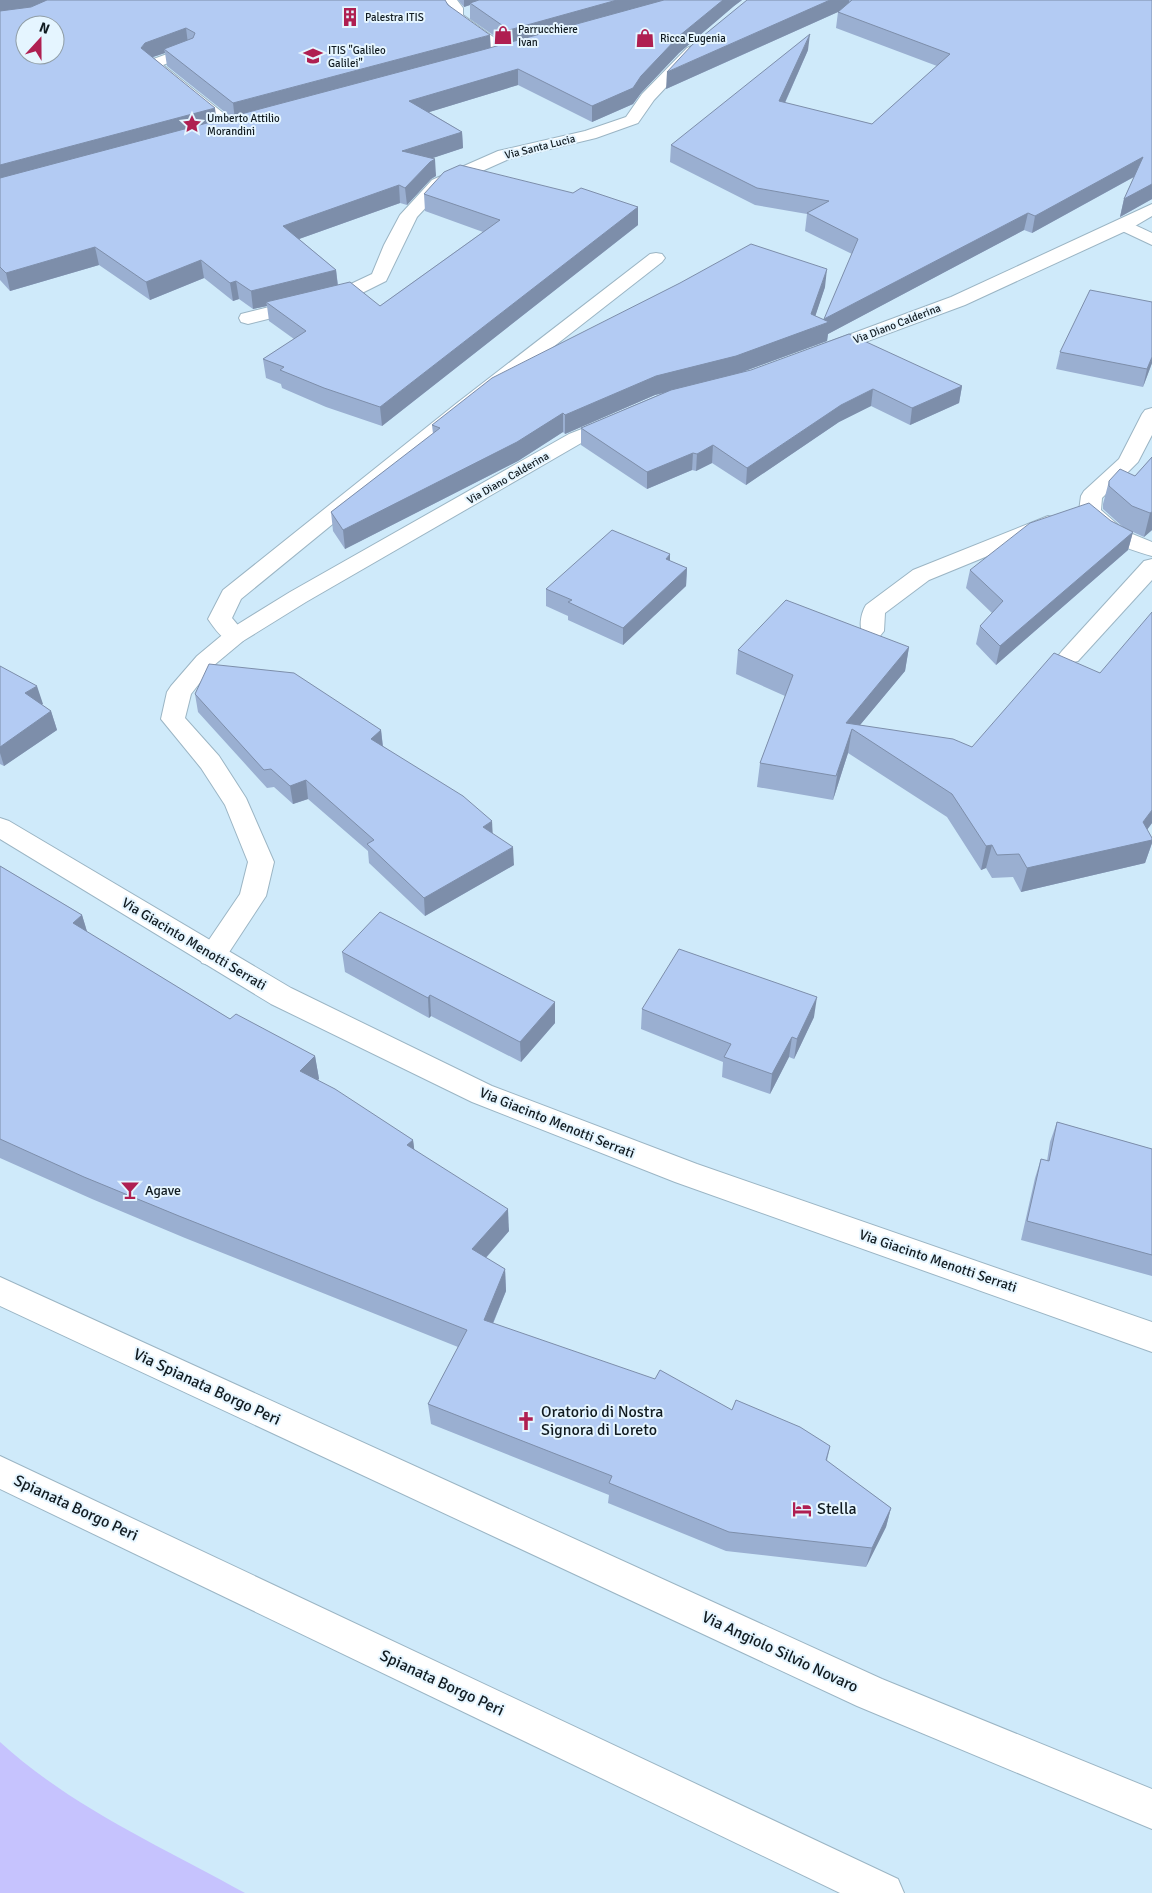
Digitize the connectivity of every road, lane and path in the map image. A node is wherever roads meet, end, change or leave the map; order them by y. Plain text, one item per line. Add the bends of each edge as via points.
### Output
1 (449, 0) edge
2 (706, 39) edge
3 (189, 50) edge
4 (484, 60) edge
5 (185, 73) edge
6 (169, 77) junction
7 (238, 125) joint
8 (216, 131) edge
9 (1152, 209) edge
10 (1124, 226) junction
11 (1152, 240) edge
12 (656, 258) dead end
13 (248, 318) dead end
14 (807, 357) edge
15 (637, 412) edge
16 (1152, 414) edge
17 (1090, 511) junction
18 (1152, 549) edge
19 (1152, 566) edge
20 (872, 631) edge
21 (235, 636) junction
22 (1070, 656) dead end
23 (0, 826) edge
24 (212, 956) junction
25 (0, 1291) edge
26 (1152, 1337) edge
27 (0, 1472) edge
28 (413, 1482) joint
29 (1152, 1809) edge
30 (884, 1893) edge

1 - 4 street via 462,14 514,51
2 - 13 street, Via Santa Lucia via 648,97 632,120 590,135 504,155 438,184 409,215 392,245 380,277 345,294
3 - 6 lane via 153,64
5 - 6 lane
6 - 7 lane
7 - 8 street
9 - 10 street, Via Diano Calderina
10 - 11 street
10 - 14 street, Via Diano Calderina via 958,301
12 - 21 street via 464,407 231,595 220,619
15 - 21 street, Via Diano Calderina via 576,438
16 - 17 street via 1128,462 1092,496
17 - 18 street via 1103,527 1128,542
17 - 20 street via 1035,527 921,575 874,610
19 - 22 street
21 - 24 street, Via Diano Calderina via 205,661 178,692 173,719 210,762 237,804 261,862 253,896
23 - 24 street, Via Giacinto Menotti Serrati
24 - 26 street, Via Giacinto Menotti Serrati via 281,996 482,1094 686,1173
25 - 28 street, Via Spianata Borgo Peri
27 - 30 street, Spianata Borgo Peri
28 - 29 street, Via Angiolo Silvio Novaro via 870,1693

